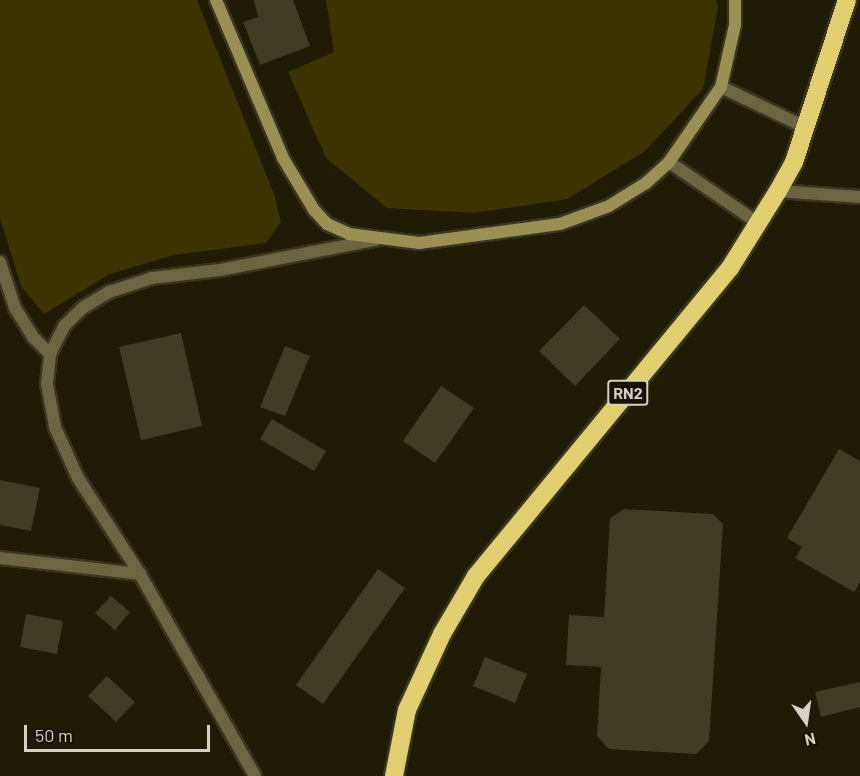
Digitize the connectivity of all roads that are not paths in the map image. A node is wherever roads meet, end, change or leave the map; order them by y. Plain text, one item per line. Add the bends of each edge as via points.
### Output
1 (216, 0) edge
2 (735, 0) edge
3 (847, 0) edge
4 (721, 87) junction
5 (805, 127) junction
6 (669, 162) junction
7 (778, 191) junction
8 (860, 197) edge
9 (758, 223) junction
10 (375, 240) junction
11 (0, 262) edge
12 (50, 354) junction
13 (0, 558) edge
14 (140, 574) junction
15 (255, 776) edge
16 (394, 776) edge

1 - 10 street via 299,187 327,224
2 - 4 street via 735,25
3 - 5 highway, RN2
4 - 5 street
4 - 6 street
5 - 7 highway, RN2 via 794,162
6 - 9 street
6 - 10 street via 609,206 560,224 419,243
7 - 8 street
7 - 9 highway, RN2
9 - 16 highway, RN2 via 730,268 476,576 442,634 407,710
10 - 12 street via 220,270 152,278 108,292 64,326
11 - 12 street via 15,308 33,337
12 - 14 street via 47,384 55,426 78,478
13 - 14 street
14 - 15 street

